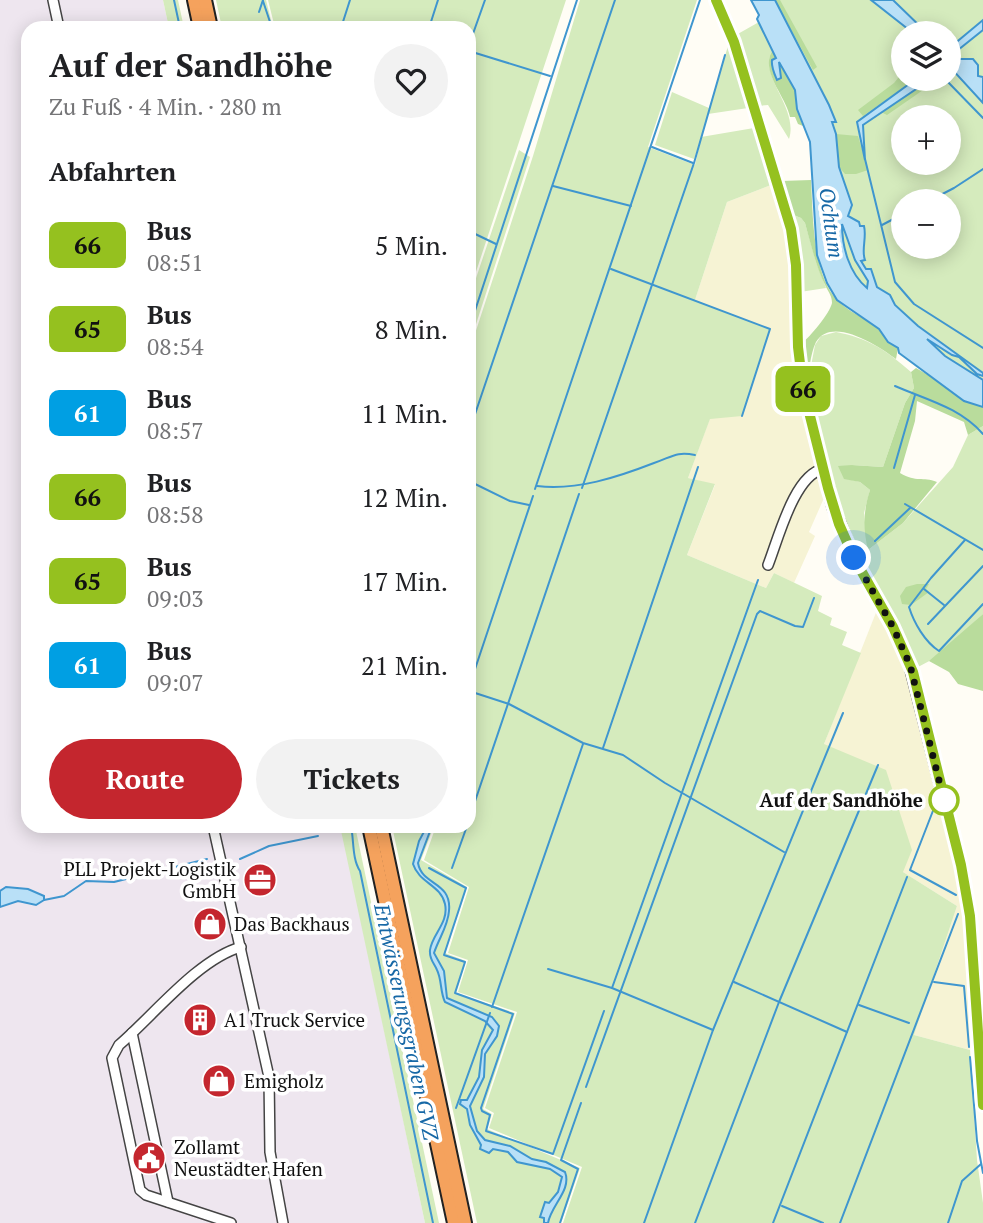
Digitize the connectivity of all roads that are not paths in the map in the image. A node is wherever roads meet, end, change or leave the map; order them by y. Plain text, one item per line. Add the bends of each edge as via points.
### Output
1 (53, 0) edge
2 (194, 0) edge
3 (205, 0) edge
4 (716, 0) edge
5 (58, 21) edge
6 (198, 21) edge
7 (210, 21) edge
8 (823, 469) junction
9 (768, 565) dead end
10 (215, 833) edge
11 (220, 833) edge
12 (370, 833) edge
13 (382, 833) edge
14 (222, 856) junction
15 (241, 947) junction
16 (132, 1033) junction
17 (983, 1105) edge
18 (167, 1202) junction
19 (231, 1223) edge
20 (284, 1223) edge
21 (454, 1223) edge
22 (465, 1223) edge

1 - 5 street
2 - 6 highway
3 - 7 highway
4 - 8 main road via 734,42 791,229 803,388
8 - 9 street via 799,486
8 - 17 main road via 842,533 897,633 915,677 966,891
10 - 14 street
11 - 14 street
12 - 21 highway
13 - 22 highway
14 - 15 street
15 - 16 street via 217,956
15 - 20 street via 269,1077 270,1152
16 - 18 street
16 - 18 street via 113,1051 112,1064 137,1182 146,1195
18 - 19 street

